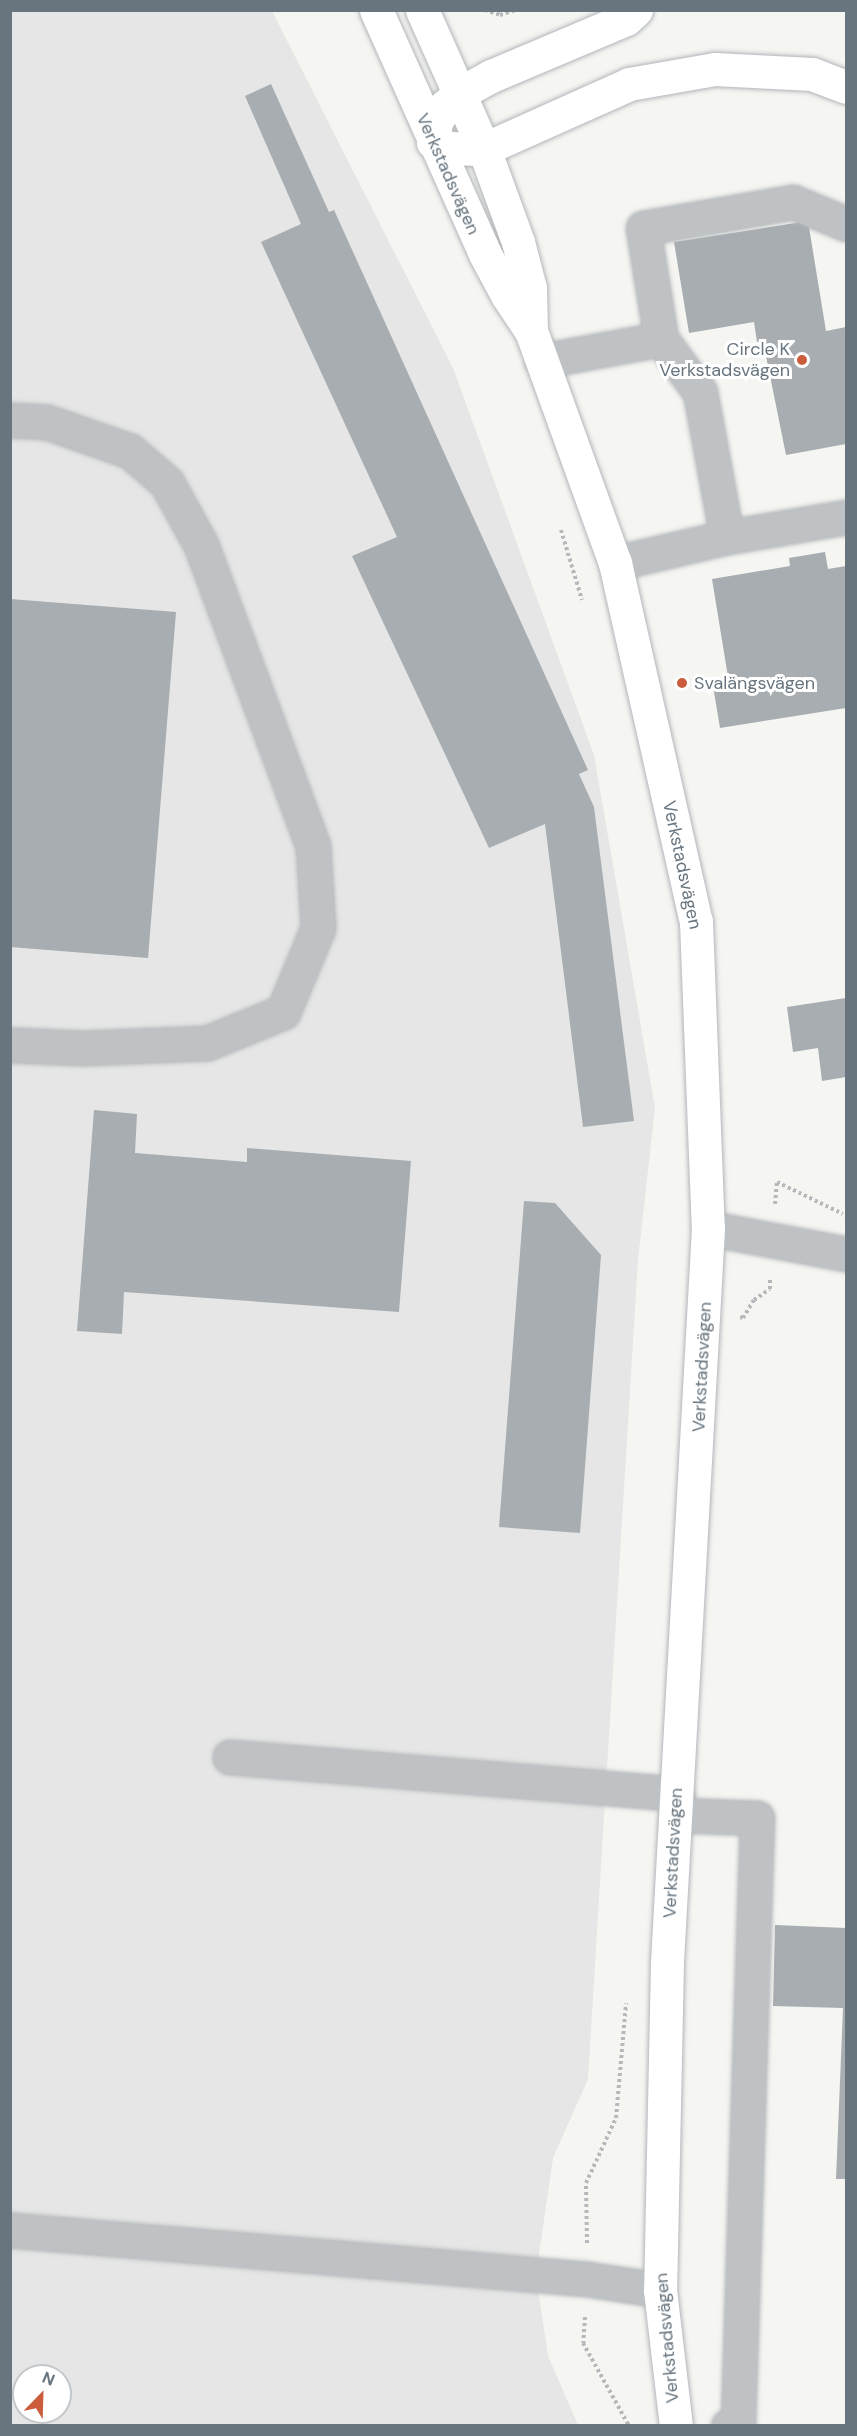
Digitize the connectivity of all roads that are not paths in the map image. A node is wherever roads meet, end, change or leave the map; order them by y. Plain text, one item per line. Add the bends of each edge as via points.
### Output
1 (376, 10) edge
2 (422, 10) edge
3 (636, 10) edge
4 (846, 87) edge
5 (459, 94) junction
6 (433, 142) junction
7 (484, 149) junction
8 (846, 224) edge
9 (661, 339) junction
10 (536, 346) junction
11 (10, 420) edge
12 (846, 517) edge
13 (727, 537) junction
14 (615, 563) junction
15 (10, 1045) edge
16 (708, 1228) junction
17 (846, 1254) edge
18 (230, 1757) dead end
19 (676, 1804) junction
20 (10, 2230) edge
21 (660, 2289) junction
22 (676, 2426) edge
23 (728, 2426) edge

1 - 6 main road, Verkstadsvägen
2 - 5 main road, Verkstadsvägen
3 - 5 main road via 626,19 491,76
4 - 7 main road via 812,74 715,69 650,80 628,84
5 - 6 main road via 445,106 436,122
5 - 7 main road, Verkstadsvägen
6 - 7 main road via 450,148
6 - 10 main road, Verkstadsvägen via 485,254
7 - 10 main road, Verkstadsvägen via 518,242 530,288
8 - 9 street via 793,202 643,228
9 - 10 street
9 - 13 street via 700,392
10 - 14 main road, Verkstadsvägen
11 - 15 street via 47,422 130,451 167,483 201,545 313,846 318,928 283,1012 207,1043 84,1048
12 - 13 street
13 - 14 street
14 - 16 main road, Verkstadsvägen via 696,921
16 - 17 street
16 - 19 main road, Verkstadsvägen
18 - 19 street
19 - 21 main road, Verkstadsvägen via 667,1962
19 - 23 street via 757,1818 738,2424
20 - 21 street via 587,2279
21 - 22 main road, Verkstadsvägen

